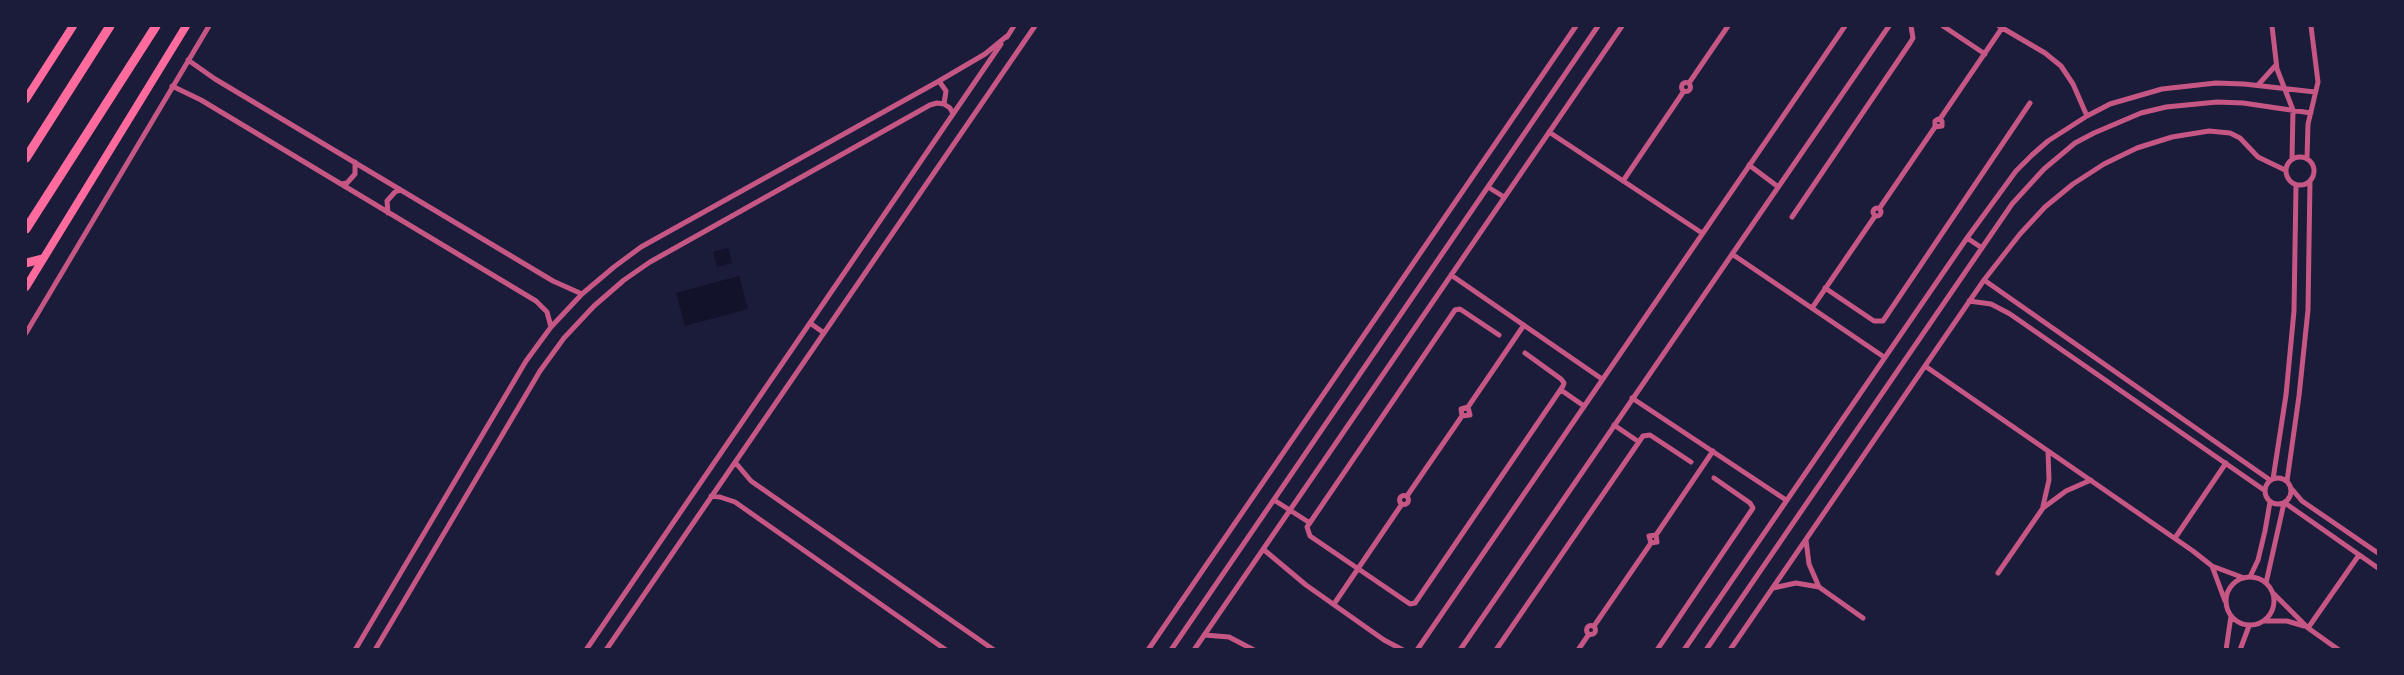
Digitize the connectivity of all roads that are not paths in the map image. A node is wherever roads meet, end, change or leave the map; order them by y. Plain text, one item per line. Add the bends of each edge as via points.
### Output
1 (73, 26) edge
2 (110, 26) edge
3 (156, 26) edge
4 (186, 26) edge
5 (209, 26) edge
6 (1014, 26) edge
7 (1035, 26) edge
8 (1576, 26) edge
9 (1598, 26) edge
10 (1622, 26) edge
11 (1728, 26) edge
12 (1845, 26) edge
13 (1890, 26) edge
14 (1911, 26) edge
15 (1942, 26) edge
16 (2272, 26) edge
17 (2311, 26) edge
18 (2001, 27) edge
19 (1007, 36) junction
20 (1985, 54) junction
21 (188, 60) junction
22 (2276, 65) junction
23 (939, 81) junction
24 (2258, 85) junction
25 (172, 86) junction
26 (2284, 88) junction
27 (2315, 92) junction
28 (26, 99) edge
29 (2031, 103) dead end
30 (944, 104) junction
31 (2293, 110) junction
32 (2311, 113) junction
33 (953, 114) junction
34 (2087, 116) junction
35 (1549, 132) junction
36 (26, 158) edge
37 (2307, 158) junction
38 (2292, 159) junction
39 (355, 162) junction
40 (1749, 165) junction
41 (2285, 170) junction
42 (1623, 181) junction
43 (2310, 181) junction
44 (341, 184) junction
45 (2296, 185) junction
46 (1778, 186) junction
47 (1488, 187) junction
48 (401, 190) junction
49 (1504, 197) junction
50 (388, 213) junction
51 (1792, 216) dead end
52 (26, 229) edge
53 (1702, 233) junction
54 (1967, 238) junction
55 (1982, 248) junction
56 (1732, 254) junction
57 (42, 259) junction
58 (26, 263) edge
59 (1451, 275) junction
60 (1984, 280) junction
61 (26, 287) edge
62 (1825, 288) junction
63 (582, 294) junction
64 (1969, 301) junction
65 (1812, 308) junction
66 (810, 323) junction
67 (1524, 325) junction
68 (551, 327) junction
69 (26, 333) edge
70 (824, 333) junction
71 (1499, 335) dead end
72 (1524, 352) dead end
73 (1884, 357) junction
74 (1925, 366) junction
75 (1602, 379) junction
76 (1561, 390) junction
77 (1632, 398) junction
78 (1584, 406) junction
79 (1614, 425) junction
80 (1639, 442) junction
81 (1713, 451) junction
82 (2048, 451) junction
83 (735, 462) junction
84 (1691, 462) dead end
85 (2226, 463) junction
86 (1714, 478) dead end
87 (2091, 480) junction
88 (2271, 480) junction
89 (2287, 482) junction
90 (2291, 488) junction
91 (2264, 490) junction
92 (711, 496) junction
93 (1274, 500) junction
94 (1786, 500) junction
95 (2270, 502) junction
96 (2284, 503) junction
97 (2043, 508) junction
98 (1290, 510) junction
99 (1310, 523) junction
100 (2175, 538) junction
101 (1806, 539) junction
102 (1263, 549) junction
103 (2379, 553) edge
104 (2359, 555) junction
105 (2212, 567) junction
106 (1358, 568) junction
107 (2379, 568) edge
108 (1998, 573) dead end
109 (2247, 578) junction
110 (2266, 583) junction
111 (1819, 587) junction
112 (1772, 588) junction
113 (2271, 590) junction
114 (1334, 604) junction
115 (2227, 607) junction
116 (2231, 616) junction
117 (1863, 618) dead end
118 (2265, 621) junction
119 (2249, 626) junction
120 (2308, 628) junction
121 (1204, 635) junction
122 (356, 650) edge
123 (375, 650) edge
124 (586, 650) edge
125 (606, 650) edge
126 (946, 650) edge
127 (994, 650) edge
128 (1148, 650) edge
129 (1171, 650) edge
130 (1194, 650) edge
131 (1254, 650) edge
132 (1403, 650) edge
133 (1417, 650) edge
134 (1460, 650) edge
135 (1496, 650) edge
136 (1578, 650) edge
137 (1657, 650) edge
138 (1684, 650) edge
139 (1706, 650) edge
140 (1730, 650) edge
141 (2226, 650) edge
142 (2240, 650) edge
143 (2339, 650) edge

1 - 28 highway
2 - 36 highway
3 - 52 highway
4 - 57 highway
5 - 21 street
6 - 19 street
7 - 70 street
8 - 128 street
9 - 47 street
10 - 35 street
11 - 42 street via 1689,83 1690,89 1684,91
12 - 40 street
13 - 46 street
14 - 51 street via 1912,40
15 - 20 street
16 - 22 street
17 - 27 street via 2318,72
18 - 20 street
18 - 34 street via 2061,66
19 - 23 street
19 - 33 street
20 - 62 street via 1941,119 1942,126 1935,127 1874,210 1875,216
21 - 25 street
21 - 39 street
22 - 24 street
22 - 26 street
23 - 30 street via 946,91
23 - 63 street via 641,247
24 - 26 street
24 - 34 street via 2216,83 2162,89
25 - 44 street
25 - 69 street
26 - 27 street
26 - 31 street
27 - 32 street
29 - 62 street via 1883,321 1874,321
30 - 33 street
30 - 123 street via 930,105 650,262 594,306 540,371
31 - 32 street
31 - 38 street
31 - 55 street via 2200,102 2166,107 2117,122 2075,144 2044,169 2012,204
32 - 37 street
33 - 66 street
34 - 54 street via 2048,141 2016,171
35 - 42 street
35 - 49 street
37 - 38 street
37 - 43 street via 2313,166
38 - 41 street
39 - 44 street via 352,180
39 - 48 street
40 - 46 street
40 - 53 street
41 - 45 street via 2290,182
41 - 60 street via 2258,157 2240,138 2220,130 2172,137 2137,148 2104,164 2045,207
42 - 53 street
43 - 45 street
43 - 89 street via 2308,310
44 - 50 street
45 - 88 street via 2293,322 2286,395
46 - 56 street
47 - 49 street
47 - 93 street
48 - 50 street via 387,201
48 - 63 street via 562,286
49 - 59 street
50 - 68 street via 543,306
53 - 75 street
54 - 55 street
54 - 73 street
55 - 139 street
56 - 65 street
56 - 77 street
57 - 58 highway
57 - 61 highway
59 - 67 street
59 - 98 street
60 - 64 street
60 - 88 street
62 - 65 street
63 - 68 street
64 - 74 street
64 - 85 street via 1991,304 2010,314
65 - 73 street
66 - 70 street
66 - 124 street
67 - 75 street
67 - 106 street via 1468,407 1470,415 1462,416 1407,496 1408,503 1402,504
68 - 122 street via 526,361
70 - 83 street
71 - 99 street via 1460,309 1455,310
72 - 76 street via 1563,380
73 - 94 street
74 - 82 street
74 - 101 street
75 - 78 street
76 - 78 street
76 - 106 street via 1414,604
77 - 79 street
77 - 81 street
78 - 133 street
79 - 80 street
79 - 134 street
80 - 84 street via 1650,435
80 - 135 street
81 - 94 street
81 - 136 street via 1656,535 1657,542 1651,543 1594,626 1587,626 1588,634
82 - 87 street
82 - 97 street via 2049,480
83 - 92 street
83 - 127 street via 751,481
85 - 91 street
85 - 100 street
86 - 137 street via 1753,507
87 - 97 street via 2066,491
87 - 100 street
88 - 89 street
88 - 91 street
89 - 90 street
90 - 96 street
90 - 103 street via 2302,501
91 - 95 street
92 - 125 street
92 - 126 street via 735,502
93 - 98 street
93 - 129 street
94 - 138 street
95 - 96 street
95 - 109 street via 2258,560
96 - 104 street
96 - 110 street
97 - 108 street
98 - 99 street
98 - 102 street
99 - 106 street via 1310,536
100 - 105 street
101 - 111 street via 1809,564
101 - 112 street
102 - 114 street
102 - 121 street
104 - 107 street
104 - 120 street
105 - 109 street
105 - 115 street
106 - 114 street
109 - 110 street
109 - 115 street via 2232,586
110 - 113 street
111 - 112 street via 1796,584
111 - 117 street
112 - 140 street
113 - 118 street via 2274,603
113 - 120 street
114 - 132 street
115 - 116 street
116 - 119 street
116 - 141 street
118 - 119 street
118 - 120 street via 2287,621
119 - 142 street
120 - 143 street
121 - 130 street
121 - 131 street via 1228,637

